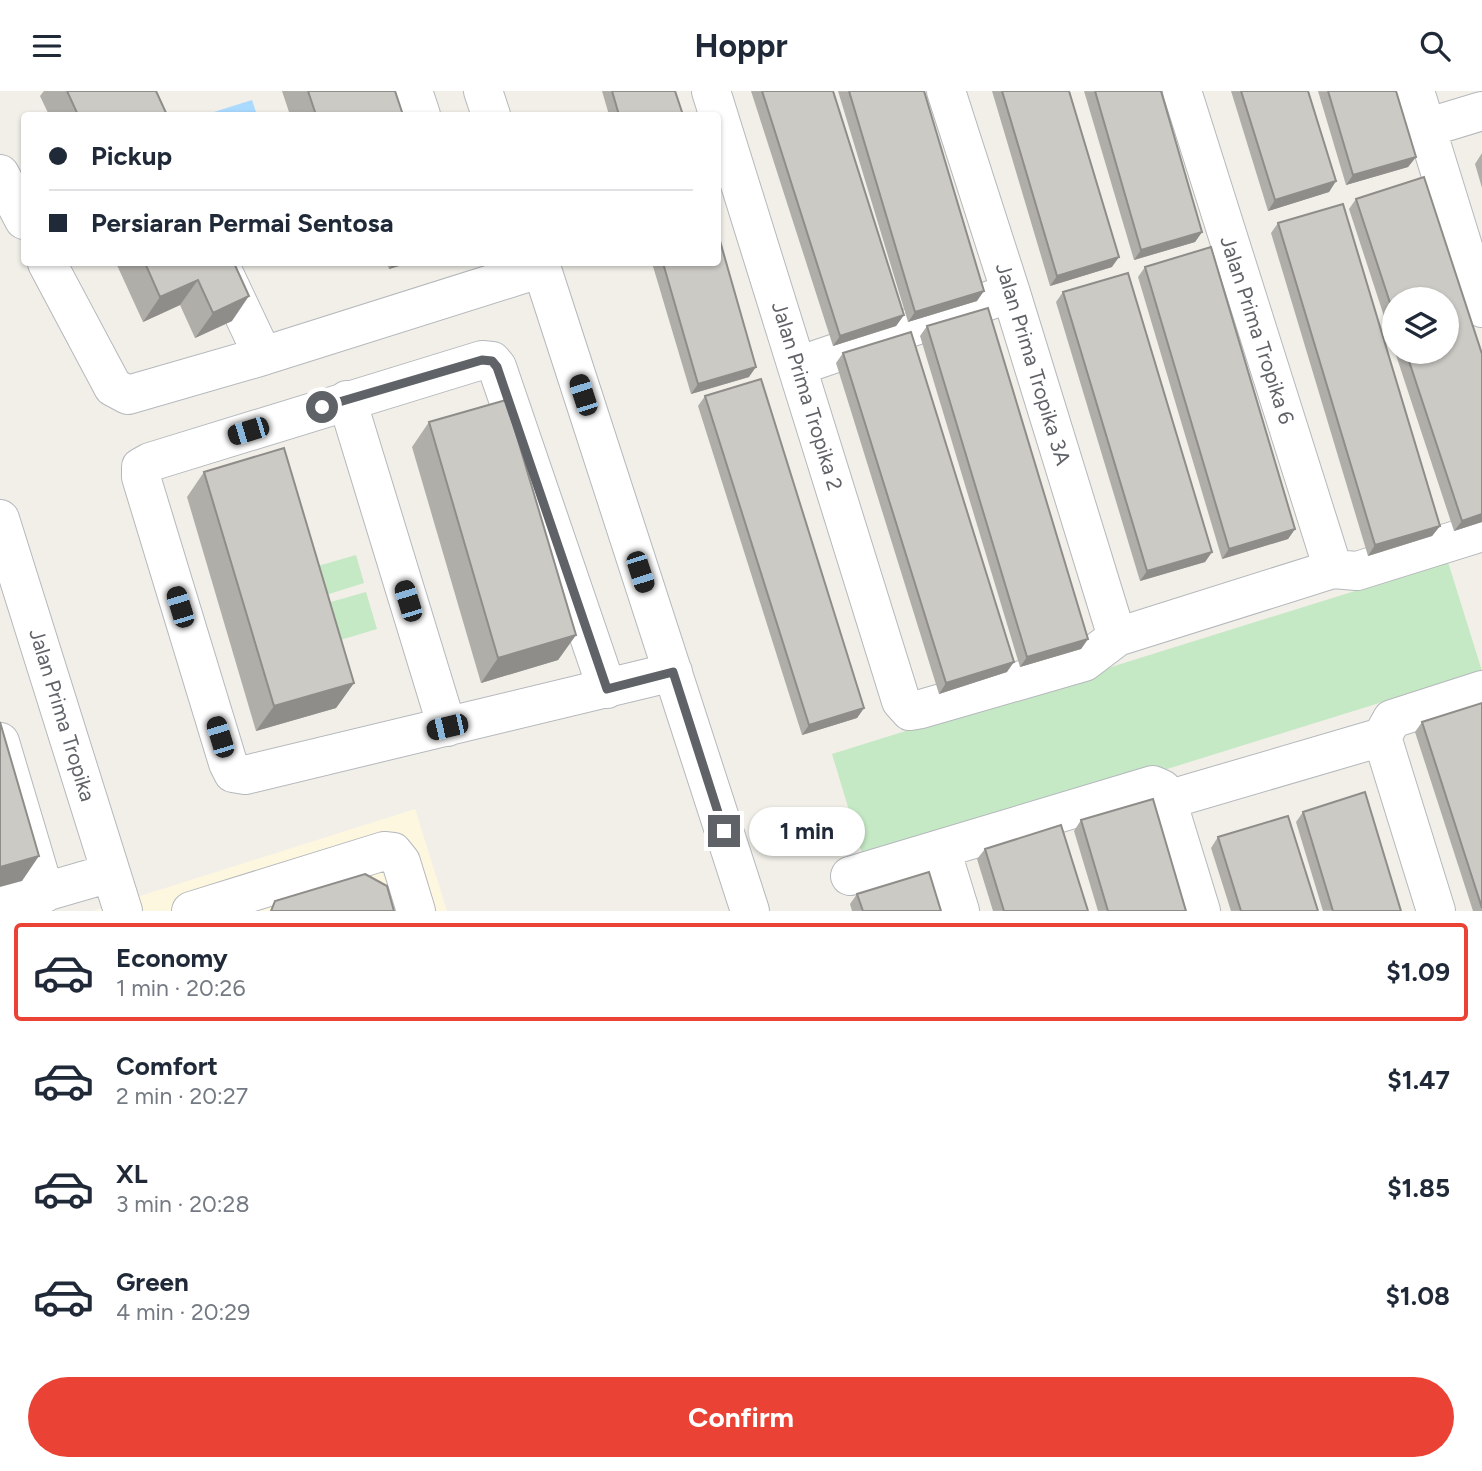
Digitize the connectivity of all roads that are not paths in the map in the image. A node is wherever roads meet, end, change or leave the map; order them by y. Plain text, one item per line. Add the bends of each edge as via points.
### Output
1 (412, 91) edge
2 (483, 91) edge
3 (711, 91) edge
4 (946, 91) edge
5 (1182, 91) edge
6 (1415, 91) edge
7 (1482, 111) edge
8 (420, 112) edge
9 (490, 112) edge
10 (718, 112) edge
11 (721, 123) edge
12 (1426, 128) junction
13 (0, 174) edge
14 (21, 214) edge
15 (49, 266) edge
16 (220, 266) edge
17 (535, 266) edge
18 (541, 266) edge
19 (473, 276) edge
20 (1011, 293) junction
21 (1482, 308) edge
22 (262, 356) junction
23 (798, 366) junction
24 (346, 400) junction
25 (0, 519) edge
26 (1482, 532) edge
27 (1333, 569) junction
28 (1116, 637) junction
29 (673, 672) junction
30 (607, 689) junction
31 (1482, 689) edge
32 (447, 727) junction
33 (1382, 737) junction
34 (0, 742) edge
35 (1167, 800) junction
36 (941, 849) junction
37 (110, 873) junction
38 (850, 876) dead end
39 (45, 893) junction
40 (0, 905) edge
41 (204, 909) edge
42 (122, 911) edge
43 (416, 911) edge
44 (750, 911) edge
45 (960, 911) edge
46 (1201, 911) edge
47 (1436, 911) edge

1 - 8 street
2 - 9 street
3 - 10 street, Jalan Prima Tropika 2
4 - 20 street, Jalan Prima Tropika 3A
5 - 27 street, Jalan Prima Tropika 6
6 - 12 street
7 - 12 street
11 - 23 street, Jalan Prima Tropika 2
12 - 21 street
13 - 14 street
15 - 22 street via 120,393 128,395
16 - 22 street
17 - 19 street
18 - 29 street
19 - 22 street
20 - 23 street
20 - 28 street, Jalan Prima Tropika 3A
23 - 28 street, Jalan Prima Tropika 2 via 901,702 909,711 1084,662
24 - 30 street via 482,360 492,361
24 - 32 street
24 - 32 street via 141,467 228,762 233,773 245,775
25 - 37 street, Jalan Prima Tropika
26 - 27 street via 1357,571
27 - 28 street
29 - 30 street
29 - 44 street
30 - 32 street
31 - 33 street via 1392,719
33 - 35 street
33 - 47 street
34 - 39 street
35 - 36 street via 1162,789 1153,785
35 - 46 street
36 - 38 street
36 - 45 street
37 - 39 street
37 - 42 street, Jalan Prima Tropika
39 - 40 street
41 - 43 street via 384,851 394,852 401,862

